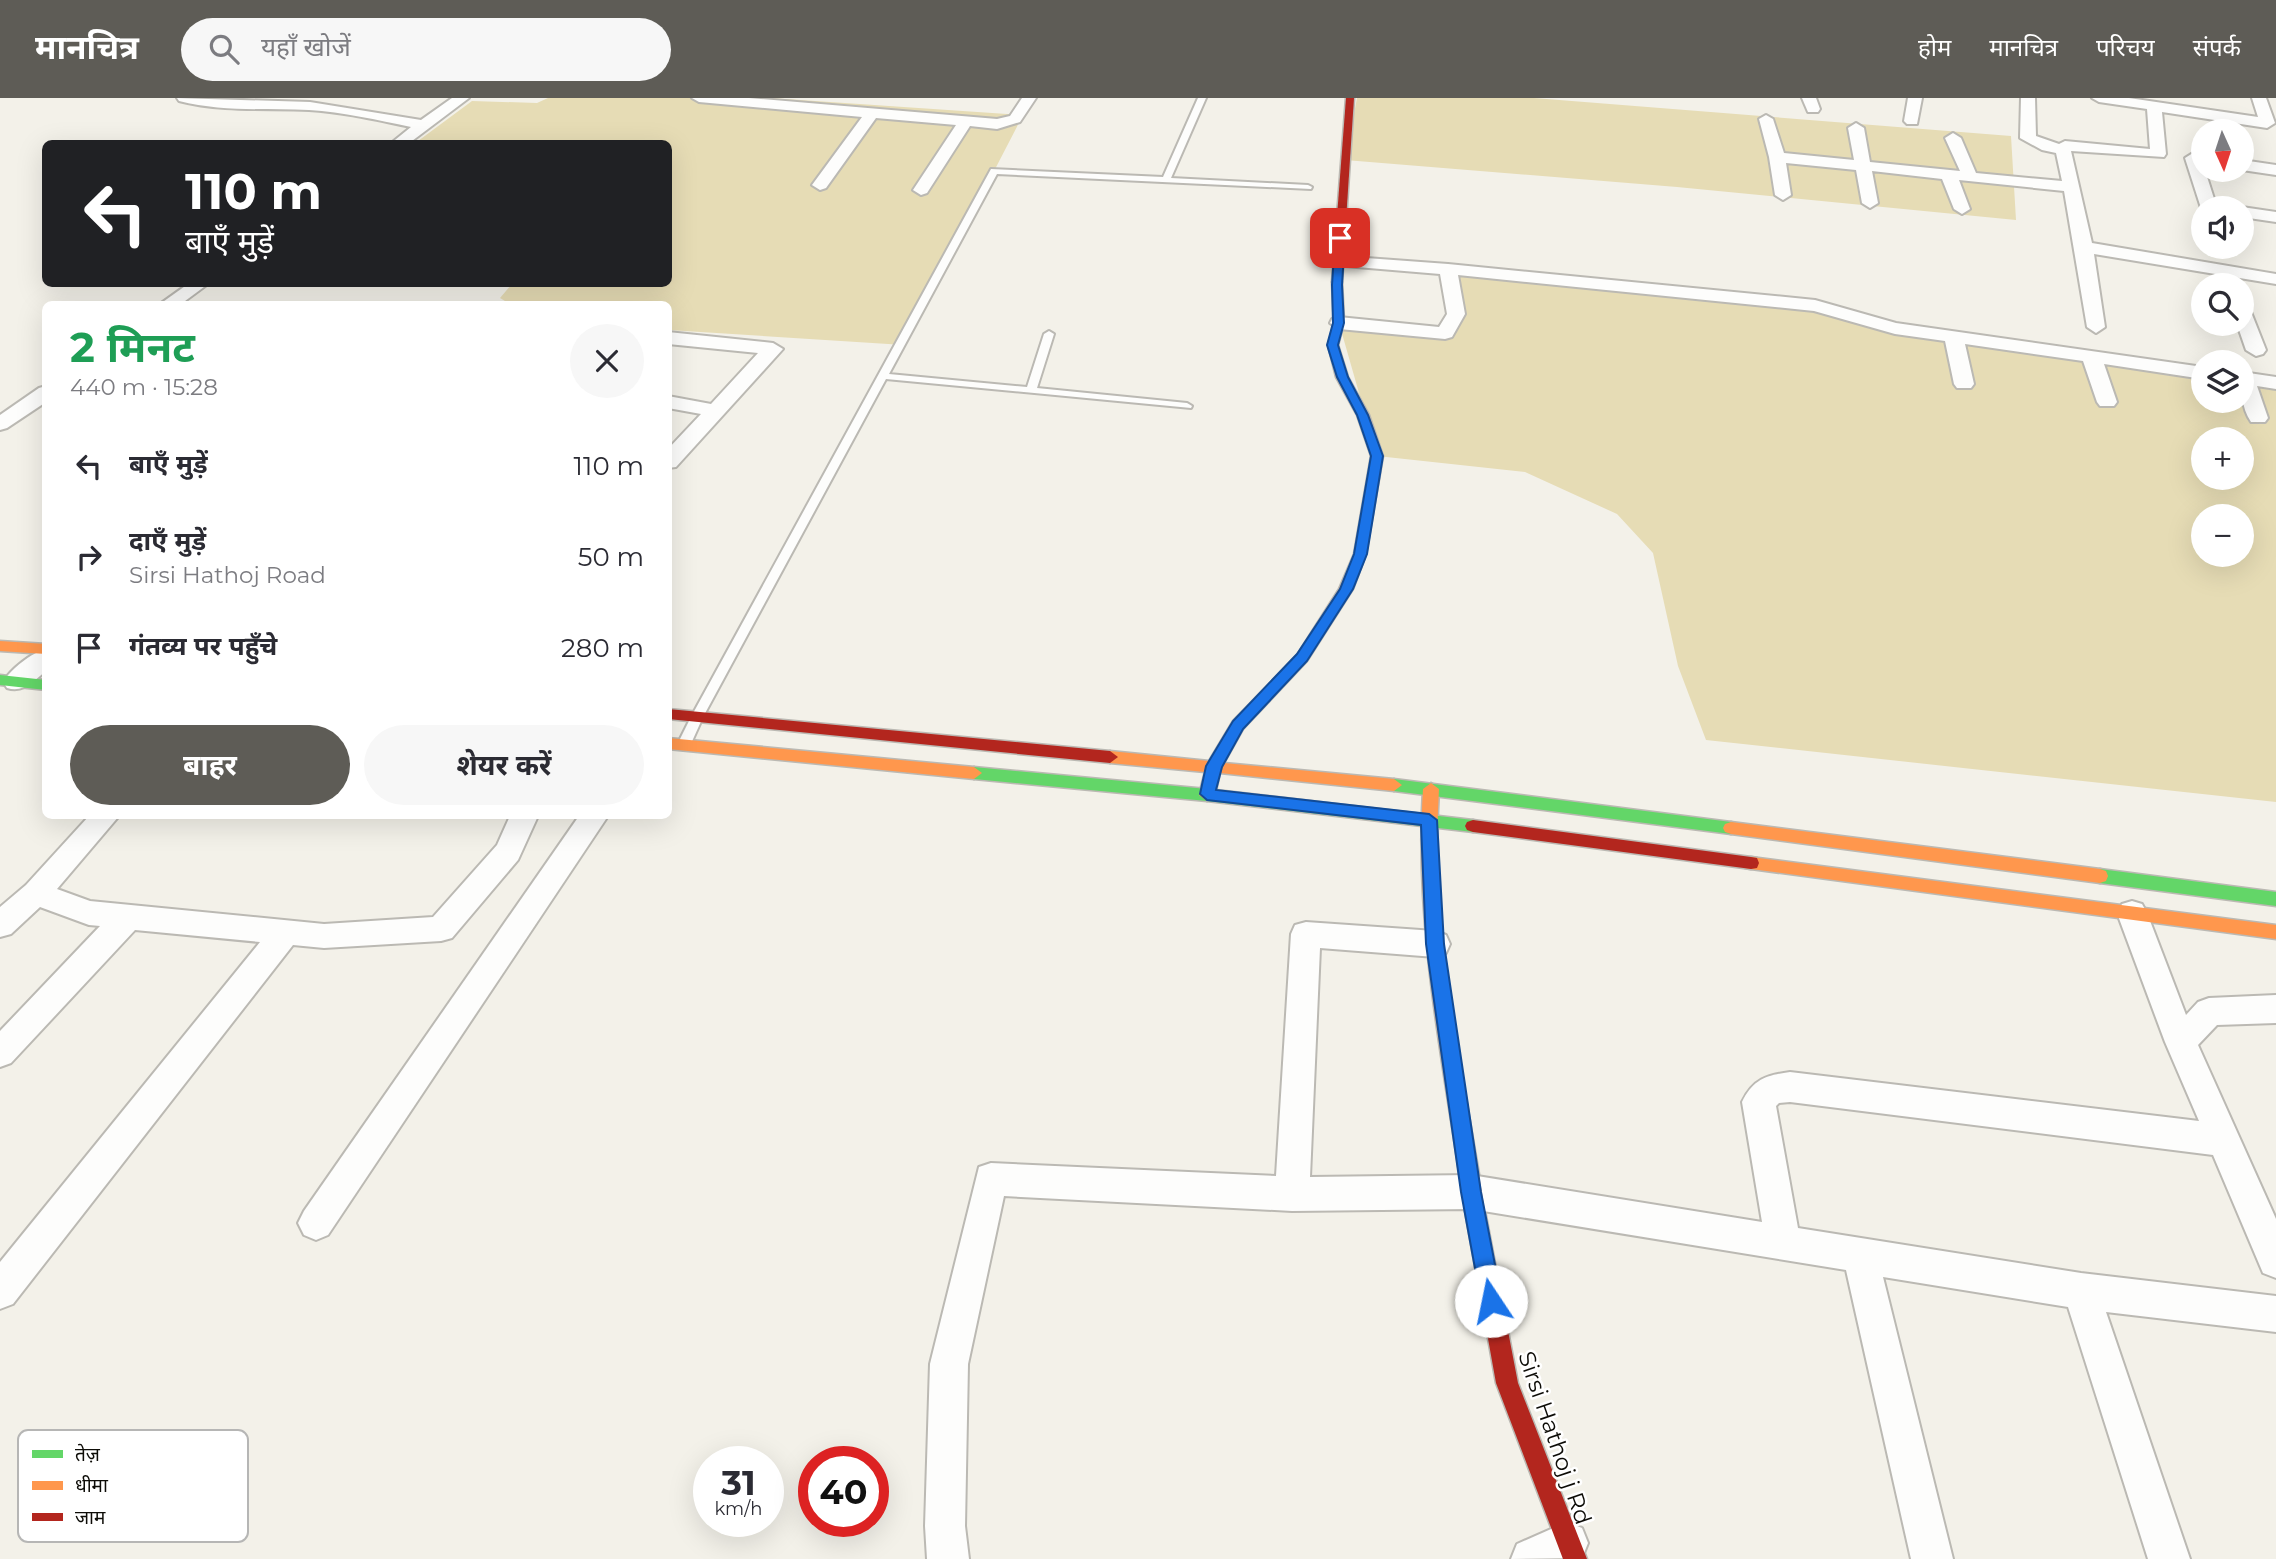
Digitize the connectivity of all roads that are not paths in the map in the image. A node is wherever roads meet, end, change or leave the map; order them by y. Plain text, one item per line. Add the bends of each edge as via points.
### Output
1 (184, 98) edge
2 (462, 98) edge
3 (699, 98) edge
4 (932, 98) edge
5 (1029, 98) edge
6 (1202, 98) edge
7 (1350, 98) edge
8 (1915, 98) edge
9 (2028, 98) edge
10 (2099, 98) edge
11 (2259, 98) edge
12 (747, 100) edge
13 (830, 103) edge
14 (2154, 106) junction
15 (873, 112) junction
16 (914, 116) junction
17 (1766, 119) dead end
18 (966, 121) junction
19 (1912, 121) dead end
20 (423, 125) junction
21 (1856, 128) dead end
22 (1953, 138) dead end
23 (402, 140) edge
24 (2063, 149) junction
25 (2181, 156) edge
26 (1777, 157) junction
27 (1864, 165) junction
28 (2254, 167) edge
29 (2276, 170) edge
30 (1948, 174) junction
31 (1970, 176) junction
32 (1166, 180) junction
33 (820, 185) dead end
34 (1308, 187) dead end
35 (2071, 187) junction
36 (921, 190) dead end
37 (1783, 195) dead end
38 (2205, 196) edge
39 (1870, 204) dead end
40 (1962, 209) dead end
41 (2254, 214) edge
42 (2276, 217) edge
43 (2084, 247) junction
44 (1339, 261) junction
45 (1448, 269) junction
46 (2206, 273) edge
47 (2254, 279) edge
48 (2276, 279) edge
49 (194, 287) edge
50 (174, 301) edge
51 (1339, 323) junction
52 (2096, 327) dead end
53 (1049, 334) dead end
54 (2251, 336) edge
55 (1954, 337) junction
56 (672, 338) edge
57 (2256, 350) dead end
58 (2092, 358) junction
59 (2191, 371) edge
60 (883, 376) junction
61 (2254, 380) edge
62 (2276, 383) edge
63 (1964, 384) dead end
64 (1031, 390) junction
65 (42, 395) edge
66 (2107, 401) dead end
67 (672, 402) edge
68 (1187, 406) dead end
69 (2254, 407) edge
70 (716, 411) junction
71 (2258, 418) dead end
72 (0, 424) edge
73 (672, 459) edge
74 (0, 646) edge
75 (42, 649) edge
76 (42, 660) edge
77 (8, 681) edge
78 (42, 685) edge
79 (672, 714) edge
80 (697, 717) junction
81 (676, 744) edge
82 (1214, 766) junction
83 (1431, 789) junction
84 (1207, 794) junction
85 (102, 819) edge
86 (523, 819) edge
87 (592, 819) edge
88 (1429, 820) junction
89 (36, 893) junction
90 (2276, 899) edge
91 (2132, 913) junction
92 (128, 917) junction
93 (0, 925) edge
94 (285, 932) junction
95 (2276, 932) edge
96 (1435, 944) junction
97 (2276, 1009) edge
98 (2180, 1042) junction
99 (0, 1053) edge
100 (2223, 1140) junction
101 (1471, 1192) junction
102 (1292, 1194) junction
103 (316, 1223) dead end
104 (1783, 1243) junction
105 (1860, 1255) junction
106 (2276, 1260) edge
107 (0, 1290) edge
108 (2081, 1291) junction
109 (2276, 1314) edge
110 (1558, 1554) edge
111 (948, 1559) edge
112 (1932, 1559) edge
113 (2169, 1559) edge

1 - 20 street via 364,112
2 - 20 street
3 - 12 street
4 - 16 street
5 - 18 street via 1008,122
6 - 32 lane
7 - 44 main road
8 - 19 street
9 - 24 street via 2028,138
10 - 14 street
11 - 14 street via 2267,123
12 - 13 street
13 - 15 street
14 - 25 street
15 - 16 street
15 - 33 street
16 - 18 street
17 - 26 street
18 - 36 street
20 - 23 street
21 - 27 street
22 - 31 street
24 - 25 street via 2084,146
24 - 35 street
25 - 38 street
26 - 27 street
26 - 37 street
27 - 30 street
27 - 39 street
28 - 29 street
30 - 31 street
30 - 40 street
31 - 35 street
32 - 34 lane
32 - 60 lane via 994,171
35 - 43 street
41 - 42 street
43 - 46 street
43 - 52 street
44 - 45 street
44 - 51 main road
45 - 51 street via 1456,314 1445,333
45 - 55 street via 1815,306 1895,328
47 - 48 street
49 - 50 street
51 - 82 main road via 1333,345 1342,377 1363,415 1377,456 1360,554 1346,589 1302,658 1238,725
53 - 64 lane
54 - 57 street
55 - 58 street
55 - 63 street
56 - 70 street via 773,349
58 - 59 street
58 - 66 street
60 - 64 lane
60 - 80 lane
61 - 62 street
64 - 68 lane
65 - 72 street
67 - 70 street
69 - 71 street
70 - 73 street
74 - 75 main road
76 - 77 street
77 - 78 main road
79 - 80 main road
80 - 81 lane
80 - 82 main road
81 - 84 main road
82 - 83 main road
82 - 84 main road
83 - 88 main road, Sirsi Hathoj j Rd
83 - 90 main road
84 - 88 main road
85 - 89 street
86 - 94 street via 508,852 441,929 324,936
87 - 103 street
88 - 91 main road
88 - 96 main road, Sirsi Hathoj j Rd
89 - 92 street via 89,913
89 - 93 street
91 - 95 main road
91 - 98 street
92 - 94 street
92 - 99 street
94 - 107 street
96 - 101 main road, Sirsi Hathoj j Rd
96 - 102 street via 1306,934
97 - 98 street via 2209,1012
98 - 100 street
100 - 104 street via 1790,1087 1770,1089 1759,1102
100 - 106 street
101 - 102 street
101 - 104 street
101 - 110 main road, Sirsi Hathoj j Rd via 1507,1383
102 - 111 street via 991,1179 949,1364 944,1526
104 - 105 street
105 - 108 street
105 - 112 street
108 - 109 street
108 - 113 street

